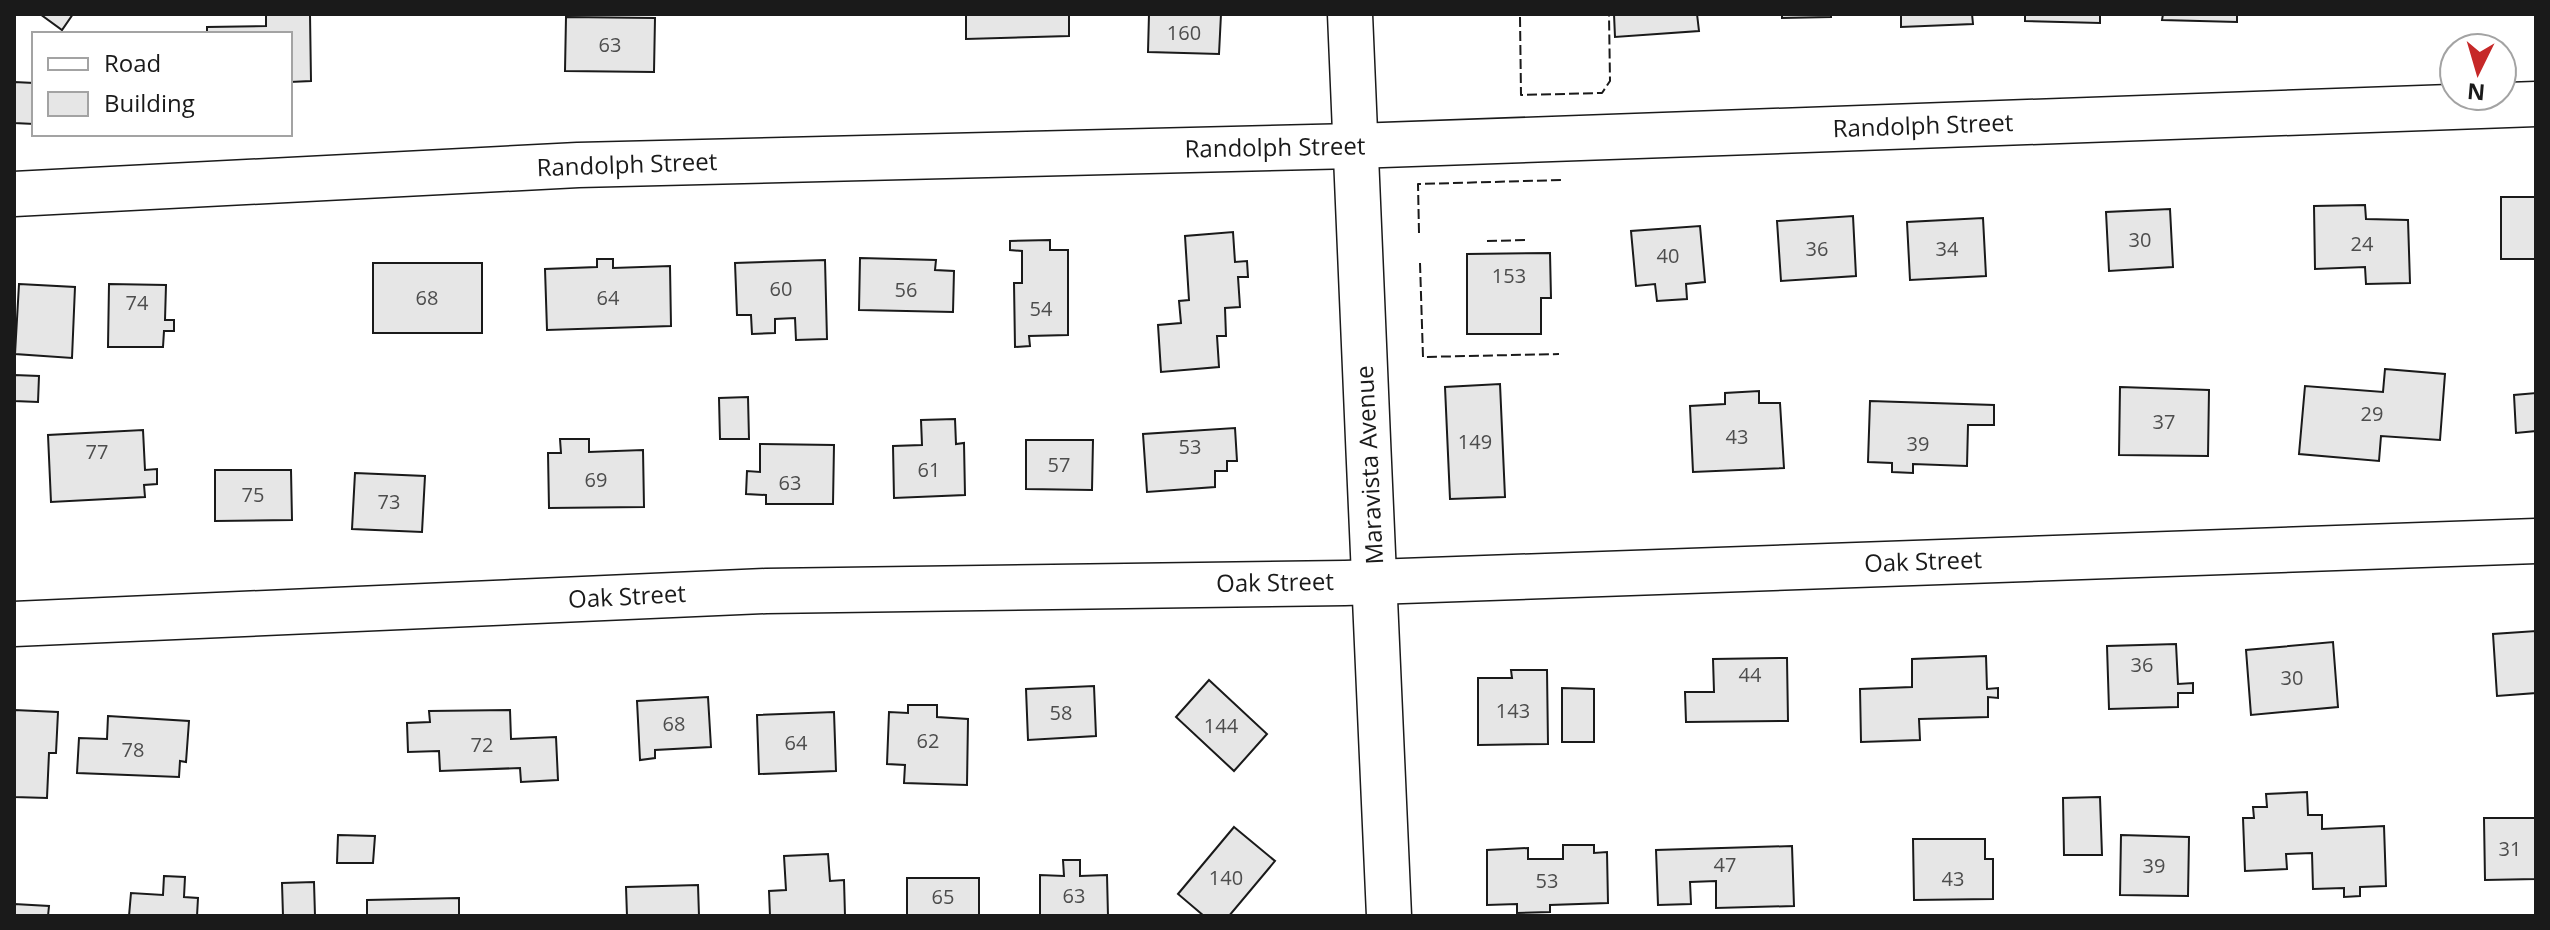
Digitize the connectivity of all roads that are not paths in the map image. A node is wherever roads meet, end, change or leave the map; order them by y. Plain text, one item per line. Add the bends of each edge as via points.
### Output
1 (1350, 14) edge
2 (2536, 104) edge
3 (1354, 146) junction
4 (14, 194) edge
5 (2536, 541) edge
6 (1376, 582) junction
7 (14, 624) edge
8 (1389, 916) edge

1 - 3 street, Maravista Avenue
2 - 3 street, Randolph Street
3 - 4 street, Randolph Street via 578,165
3 - 6 street, Maravista Avenue
5 - 6 street, Oak Street
6 - 7 street, Oak Street via 766,591
6 - 8 street, Maravista Avenue

